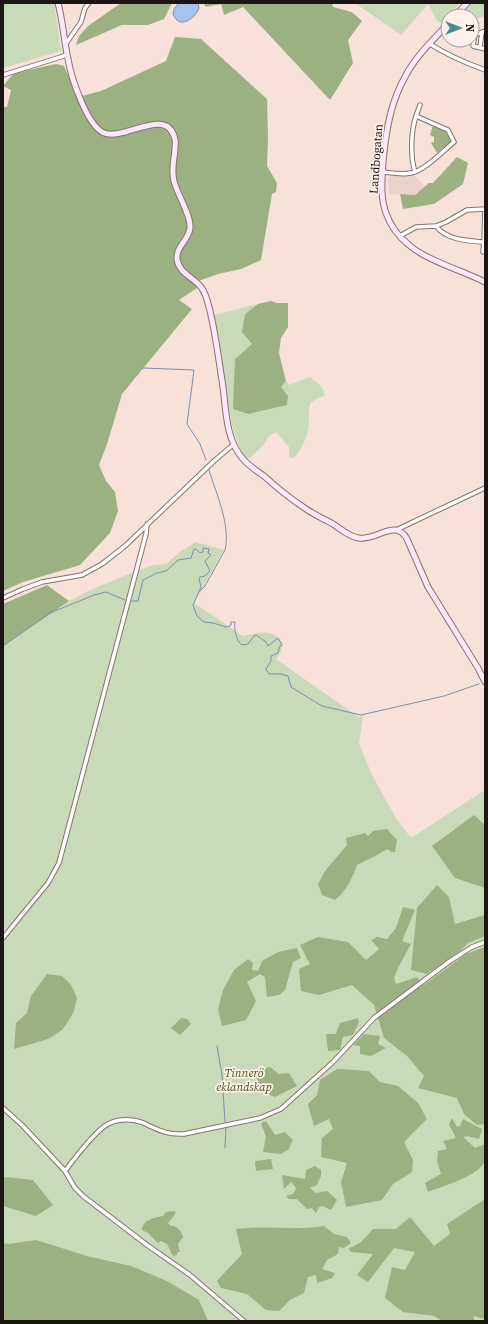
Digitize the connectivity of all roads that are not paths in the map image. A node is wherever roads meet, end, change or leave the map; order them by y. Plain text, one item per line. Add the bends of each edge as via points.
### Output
1 (58, 3) edge
2 (89, 3) edge
3 (484, 32) edge
4 (440, 33) edge
5 (430, 44) junction
6 (65, 45) junction
7 (480, 47) joint
8 (485, 48) edge
9 (67, 55) junction
10 (485, 70) edge
11 (3, 75) edge
12 (420, 105) dead end
13 (416, 116) junction
14 (382, 172) junction
15 (415, 172) junction
16 (485, 210) edge
17 (436, 226) junction
18 (400, 236) junction
19 (484, 242) junction
20 (484, 252) dead end
21 (485, 282) edge
22 (234, 444) junction
23 (485, 488) edge
24 (147, 524) junction
25 (396, 530) junction
26 (3, 598) edge
27 (485, 682) edge
28 (3, 938) edge
29 (485, 942) edge
30 (3, 1108) edge
31 (65, 1171) junction
32 (244, 1321) edge

1 - 6 street
2 - 6 street via 81,22
3 - 7 street
4 - 5 street, Landbogatan
5 - 10 street via 446,54
5 - 14 street, Landbogatan via 406,75 392,104
6 - 9 street
7 - 8 street
9 - 11 street
9 - 22 street via 72,78 87,114 98,129 108,134 119,134 157,124 167,127 173,133 174,180 190,225 188,236 179,248 177,259 180,268 200,286 207,299 217,344 226,417
12 - 13 street
13 - 15 street via 411,159
13 - 15 street via 448,130 454,142
14 - 15 street
14 - 18 street, Landbogatan via 382,194 386,212
16 - 17 street via 467,210
16 - 19 street
17 - 18 street via 416,227
17 - 19 street via 442,233 458,239
18 - 21 street, Landbogatan via 422,254
19 - 20 street
22 - 24 street
22 - 25 street via 246,462 281,490 351,536 366,539
23 - 25 street
24 - 26 street via 95,569 82,575 34,585
24 - 28 street via 59,863 48,883
25 - 27 street via 405,534 428,587
29 - 31 street via 450,961 374,1018 333,1062 282,1108 260,1118 184,1134 163,1133 130,1120 107,1124 90,1140
30 - 31 street
31 - 32 street via 83,1196 190,1275

